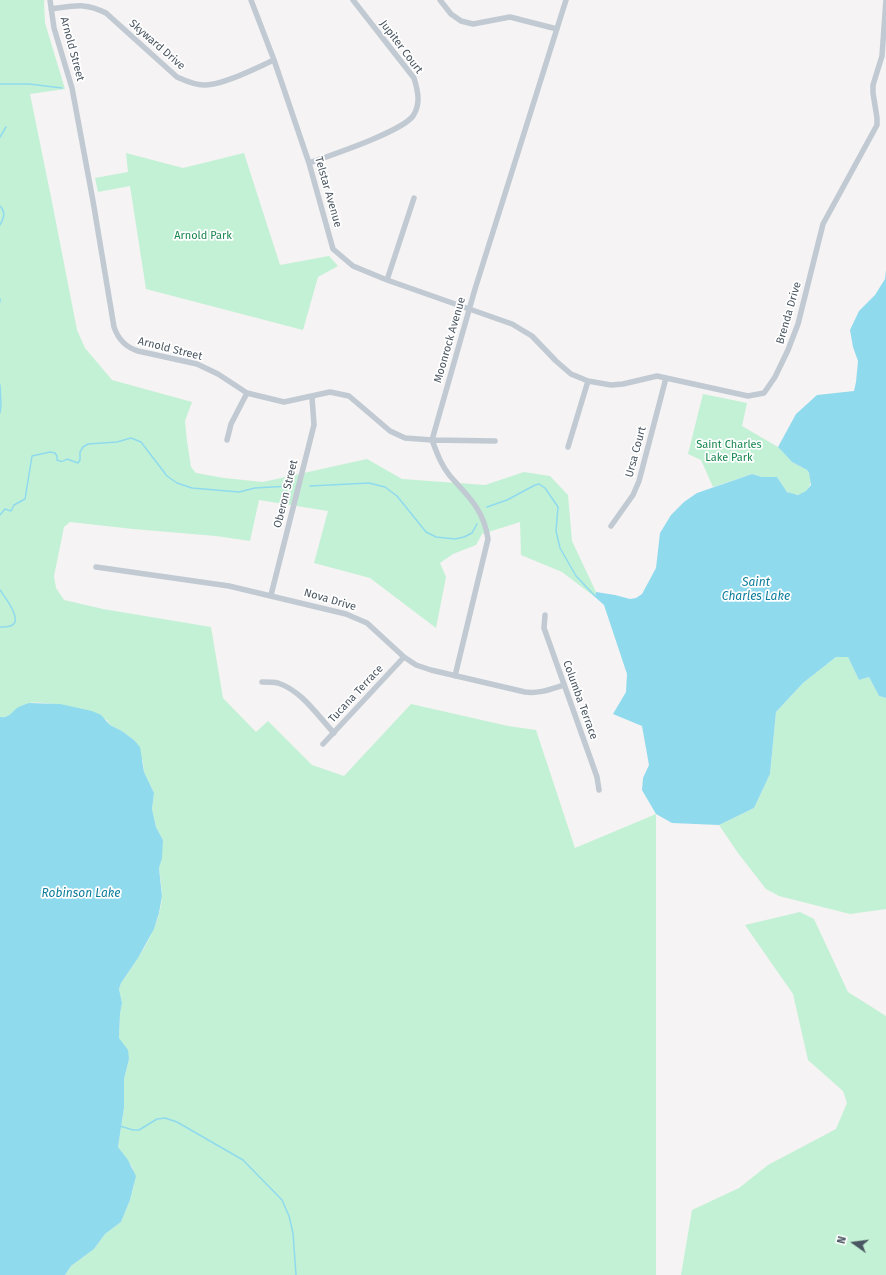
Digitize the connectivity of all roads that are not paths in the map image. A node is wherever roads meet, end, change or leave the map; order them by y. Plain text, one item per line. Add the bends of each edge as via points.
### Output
1 (50, 0) edge
2 (251, 0) edge
3 (353, 0) edge
4 (440, 0) edge
5 (566, 0) edge
6 (886, 0) edge
7 (51, 9) junction
8 (558, 29) junction
9 (884, 57) edge
10 (274, 60) junction
11 (309, 163) junction
12 (414, 198) dead end
13 (387, 280) junction
14 (469, 309) junction
15 (666, 378) junction
16 (588, 381) junction
17 (247, 393) junction
18 (312, 397) junction
19 (227, 440) dead end
20 (432, 440) junction
21 (495, 441) dead end
22 (568, 447) dead end
23 (611, 526) dead end
24 (96, 567) dead end
25 (271, 595) junction
26 (545, 615) dead end
27 (404, 657) junction
28 (456, 676) junction
29 (262, 682) dead end
30 (564, 685) junction
31 (334, 733) junction
32 (323, 744) dead end
33 (599, 790) dead end

1 - 7 street, Arnold Street
2 - 10 street, Telstar Avenue
3 - 11 street, Jupiter Court via 414,78 418,90 418,104 413,116 402,126
4 - 8 street via 451,14 461,21 473,24 510,16
5 - 8 street, Moonrock Avenue
6 - 9 street, Brenda Drive
7 - 10 street, Skyward Drive via 81,5 100,10 177,77 190,83 215,85
7 - 17 street, Arnold Street via 72,88 116,334 132,350 203,367 224,377
8 - 14 street, Moonrock Avenue
9 - 15 street, Brenda Drive via 873,93 877,124 823,224 798,324 776,377 764,393 748,396
10 - 11 street, Telstar Avenue
11 - 13 street, Telstar Avenue via 333,249 353,266
12 - 13 street
13 - 14 street, Telstar Avenue
14 - 16 street, Brenda Drive via 512,324 532,336 572,374
14 - 20 street, Moonrock Avenue
15 - 16 street, Brenda Drive via 657,376 623,384
15 - 23 street, Ursa Court via 639,480 633,495
16 - 22 street
17 - 18 street, Arnold Street via 284,402
17 - 19 street via 231,424
18 - 20 street, Arnold Street via 330,392 349,396 390,432 405,438
18 - 25 street, Oberon Street via 314,425
20 - 21 street, Arnold Street
20 - 28 street via 443,466 477,506 488,539
24 - 25 street, Nova Drive via 229,586
25 - 27 street, Nova Drive via 357,618
26 - 30 street, Columba Terrace via 544,628
27 - 28 street, Nova Drive via 423,668
27 - 31 street, Tucana Terrace
28 - 30 street, Nova Drive via 532,693
29 - 31 street via 276,682 298,694
30 - 33 street, Columba Terrace via 597,776
31 - 32 street, Tucana Terrace

